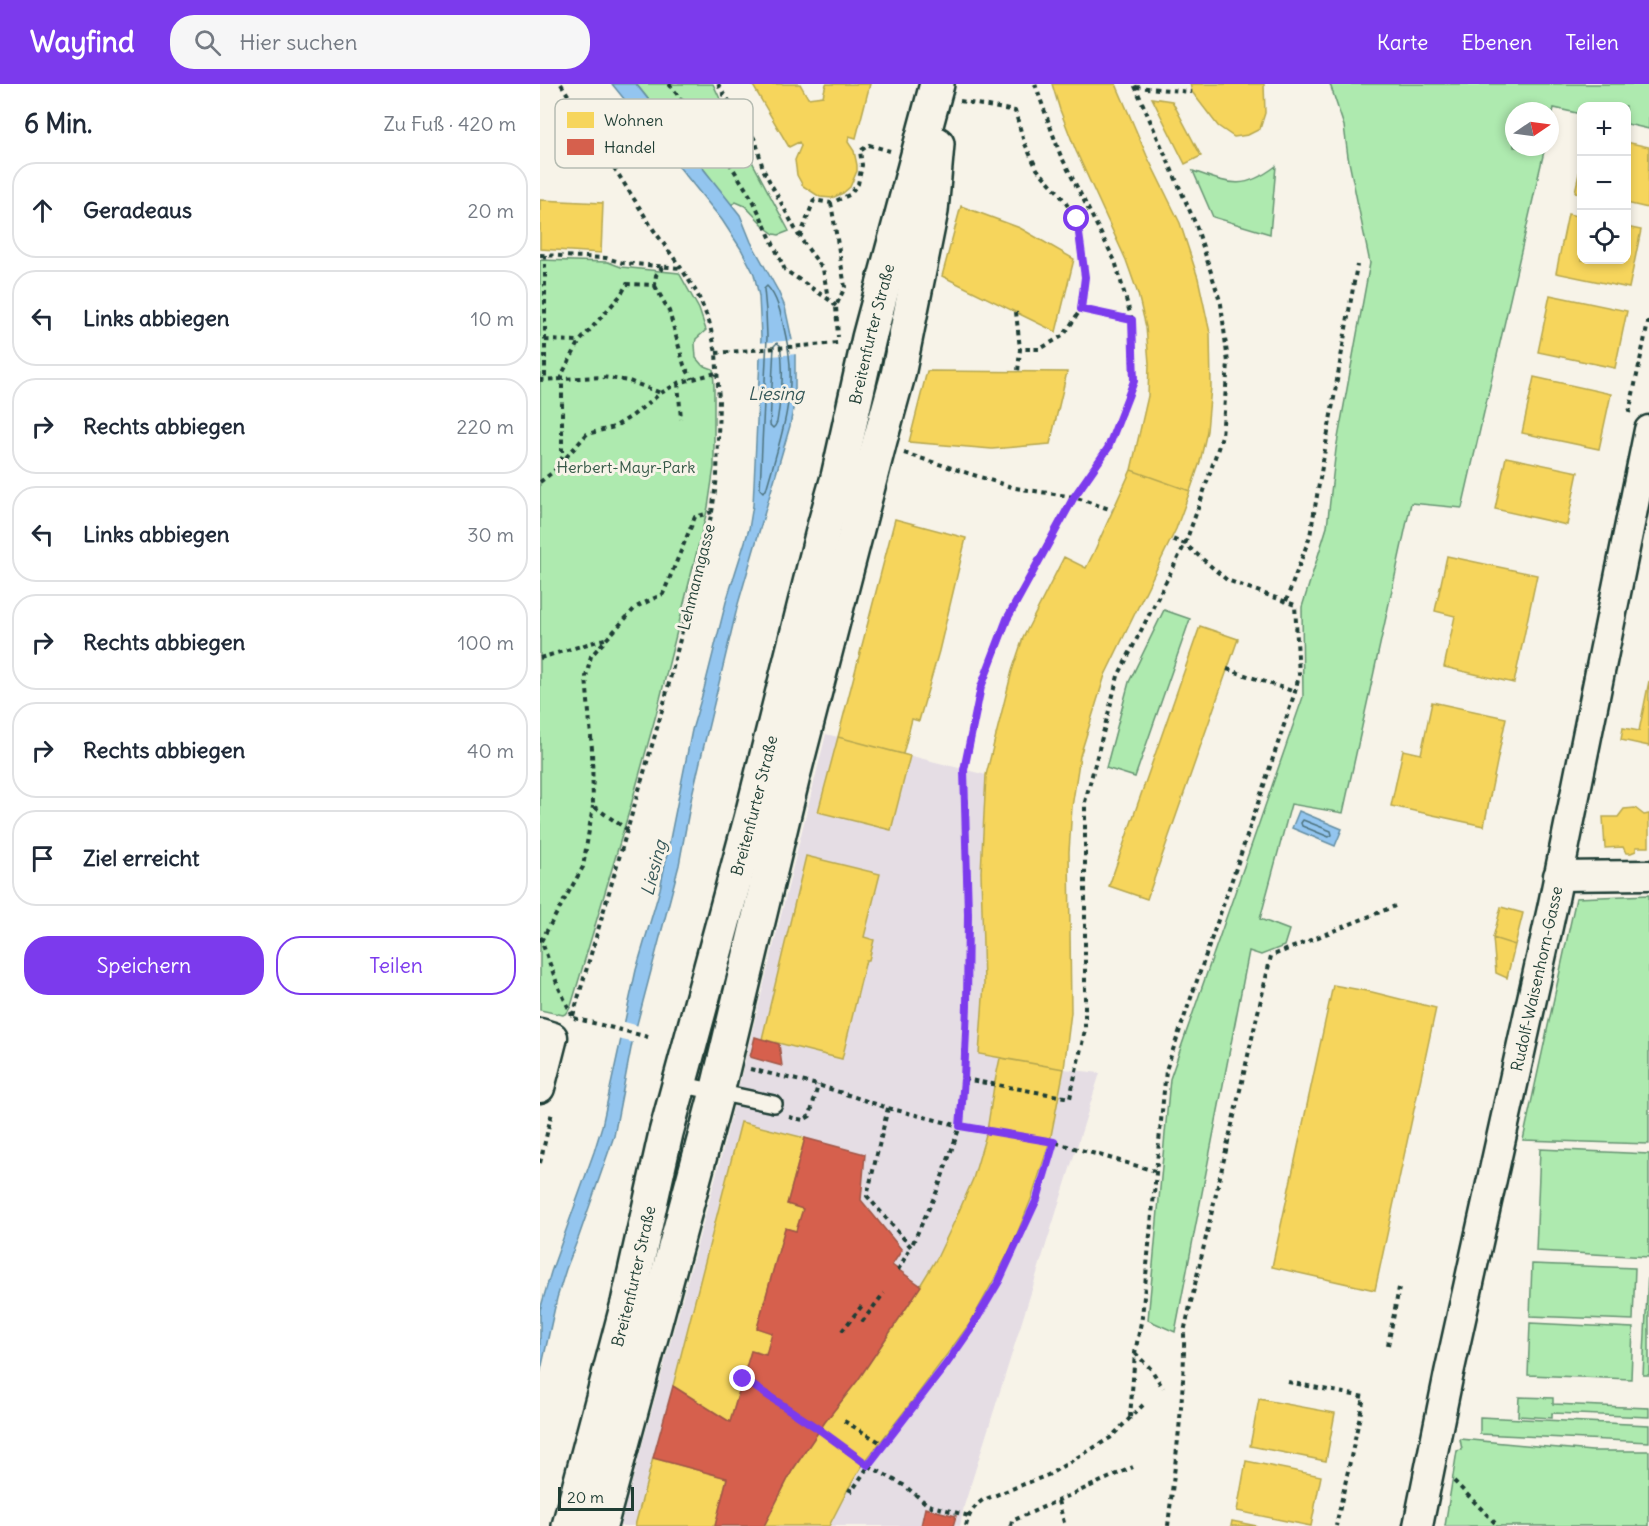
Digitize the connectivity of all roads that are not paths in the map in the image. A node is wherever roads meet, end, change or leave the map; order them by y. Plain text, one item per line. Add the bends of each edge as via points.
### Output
1 (941, 89) edge
2 (1649, 430) edge
3 (838, 477) junction
4 (869, 483) junction
5 (1649, 875) edge
6 (1558, 876) junction
7 (546, 1035) edge
8 (679, 1084) junction
9 (540, 1088) edge
10 (717, 1092) junction
11 (777, 1110) road end
12 (569, 1526) edge
13 (600, 1526) edge
14 (1418, 1526) edge

1 - 3 main road, Breitenfurter Straße via 870,338
1 - 4 main road, Breitenfurter Straße via 931,211 898,375
2 - 6 street, Rudolf-Waisenhorn-Gasse
3 - 4 main road
3 - 8 main road, Breitenfurter Straße via 752,819
4 - 10 main road, Breitenfurter Straße
5 - 6 street
6 - 14 street, Rudolf-Waisenhorn-Gasse
7 - 9 street
8 - 10 lane
8 - 12 main road, Breitenfurter Straße via 628,1303
10 - 11 lane
10 - 13 main road, Breitenfurter Straße

